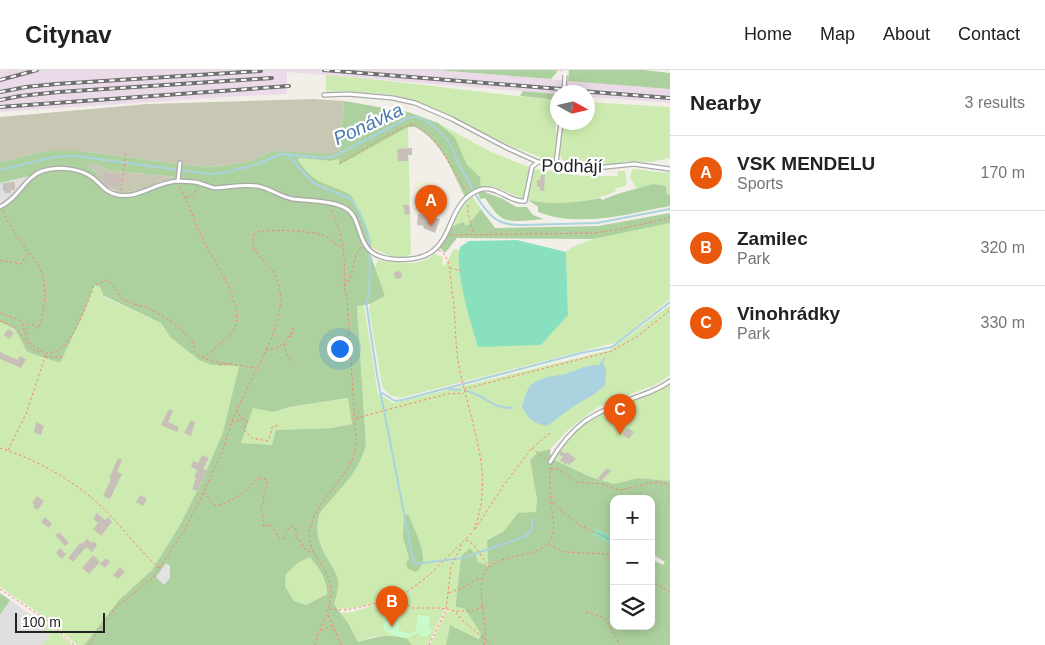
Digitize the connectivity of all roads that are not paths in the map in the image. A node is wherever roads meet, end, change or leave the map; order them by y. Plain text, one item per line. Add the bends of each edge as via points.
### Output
1 (566, 72) edge
2 (565, 85) edge
3 (324, 95) dead end
4 (560, 130) edge
5 (538, 162) junction
6 (180, 163) dead end
7 (556, 164) junction
8 (670, 169) edge
9 (178, 181) junction
10 (1, 207) edge
11 (670, 381) edge
12 (550, 462) road end

1 - 2 lane, bridge
3 - 5 lane via 348,94 415,103
4 - 7 lane
5 - 7 lane, Podhájí
5 - 9 lane, Podhájí via 532,167 525,201 480,189 458,209 437,247 419,259 391,259 370,251 364,245 356,221 341,206 292,199 259,186 214,188
6 - 9 lane
7 - 8 lane, Podhájí via 596,168 627,164
9 - 10 lane via 141,193 121,195 110,193 83,173 60,168 32,177 13,200
11 - 12 lane via 596,414 568,436

